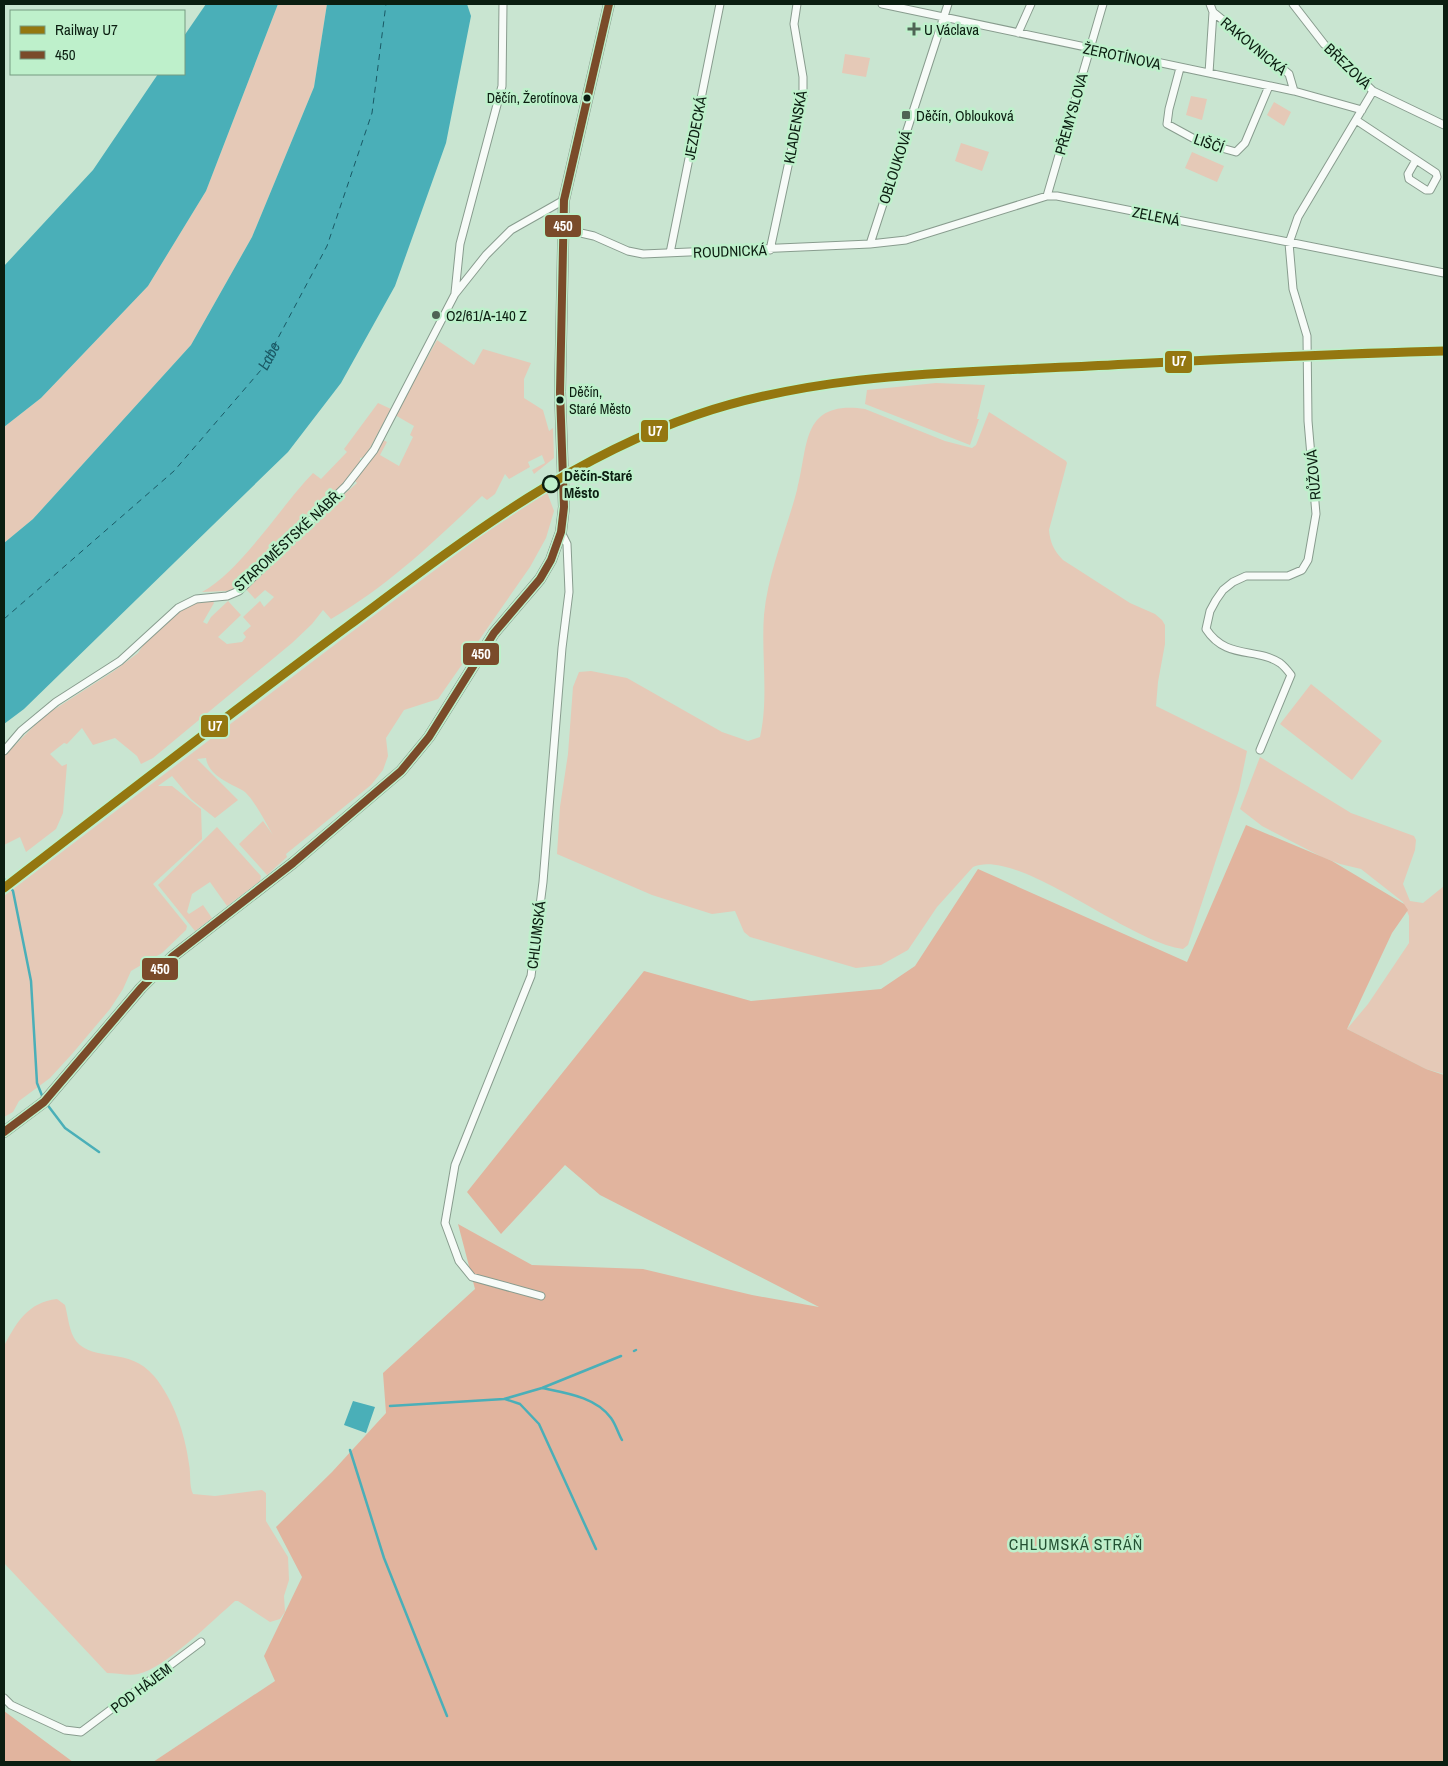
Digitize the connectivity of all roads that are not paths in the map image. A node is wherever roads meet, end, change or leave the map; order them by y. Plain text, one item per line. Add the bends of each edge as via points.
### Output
1 (503, 4) edge
2 (610, 4) edge
3 (720, 4) edge
4 (797, 4) edge
5 (882, 4) edge
6 (948, 4) edge
7 (1031, 4) edge
8 (1103, 4) edge
9 (1210, 4) edge
10 (1293, 4) edge
11 (1212, 12) junction
12 (944, 17) junction
13 (1018, 33) junction
14 (1090, 48) junction
15 (1180, 68) junction
16 (1209, 74) junction
17 (1269, 86) junction
18 (1294, 91) junction
19 (1373, 91) junction
20 (1362, 110) junction
21 (1356, 120) junction
22 (1444, 125) edge
23 (1416, 160) junction
24 (1047, 196) junction
25 (564, 200) junction
26 (563, 229) junction
27 (1288, 243) junction
28 (870, 244) junction
29 (770, 250) junction
30 (670, 254) junction
31 (1444, 273) edge
32 (455, 294) junction
33 (561, 532) junction
34 (1260, 750) dead end
35 (4, 751) edge
36 (4, 1132) edge
37 (541, 1296) dead end
38 (201, 1642) dead end
39 (4, 1698) edge

1 - 32 street, STAROMĚSTSKÉ NÁBŘ. via 502,86 460,244
2 - 25 main road
3 - 30 street, JEZDECKÁ
4 - 29 street, KLADENSKÁ via 794,24 804,77 803,96
5 - 12 street, ŽEROTÍNOVA
6 - 12 street, OBLOUKOVÁ
7 - 13 street
8 - 14 street, PŘEMYSLOVA
9 - 11 street, RAKOVNICKÁ
10 - 19 street, BŘEZOVÁ via 1324,44
11 - 16 street
11 - 18 street, RAKOVNICKÁ via 1289,74
12 - 13 street, ŽEROTÍNOVA
12 - 28 street, OBLOUKOVÁ
13 - 14 street, ŽEROTÍNOVA
14 - 15 street, ŽEROTÍNOVA
14 - 24 street, PŘEMYSLOVA
15 - 16 street, ŽEROTÍNOVA
15 - 17 street, LIŠČÍ via 1167,124 1200,142 1236,152 1245,142
16 - 17 street, ŽEROTÍNOVA
17 - 18 street, ŽEROTÍNOVA
18 - 20 street, ŽEROTÍNOVA
19 - 20 street, RŮŽOVÁ
19 - 22 street, BŘEZOVÁ
20 - 21 street, RŮŽOVÁ
21 - 23 street
21 - 27 street, RŮŽOVÁ via 1298,217
23 - 23 street via 1436,173 1430,190 1409,179 1408,174
24 - 27 street, ZELENÁ
24 - 28 street, ZELENÁ via 906,240
25 - 26 main road
25 - 32 street, STAROMĚSTSKÉ NÁBŘ. via 511,230
26 - 30 street, ROUDNICKÁ via 594,236 628,251
26 - 33 main road via 560,392 565,491
27 - 31 street, ZELENÁ
27 - 34 street, RŮŽOVÁ via 1293,289 1307,336 1308,421 1316,514 1308,560 1302,570 1288,576 1246,576 1232,582 1216,600 1206,629 1212,640 1234,651 1277,662 1291,675
28 - 29 street, ROUDNICKÁ
29 - 30 street, ROUDNICKÁ
32 - 35 street, STAROMĚSTSKÉ NÁBŘ. via 374,450 346,486 239,591 226,596 196,599 178,608 120,660 56,702
33 - 36 main road via 546,570 498,627 428,736 401,771 293,863 172,956 46,1099
33 - 37 street, CHLUMSKÁ via 567,544 569,592 543,882 531,976 455,1165 445,1223 459,1261 472,1277
38 - 39 street, POD HÁJEM via 81,1732 64,1730 11,1705

